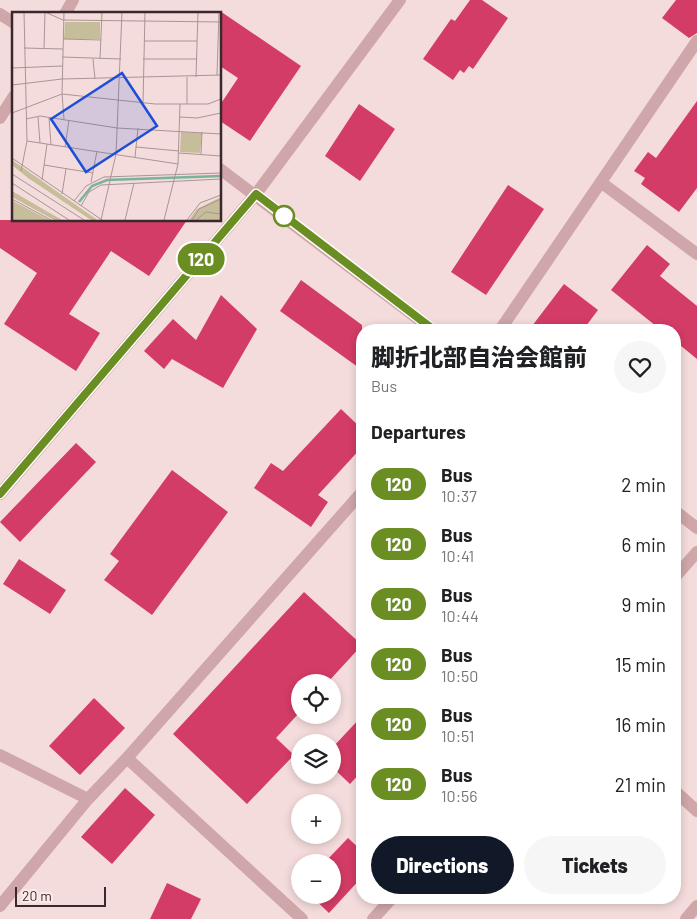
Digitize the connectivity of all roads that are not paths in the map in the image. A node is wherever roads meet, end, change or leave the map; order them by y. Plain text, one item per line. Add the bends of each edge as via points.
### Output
1 (74, 0) edge
2 (400, 0) edge
3 (66, 12) edge
4 (0, 14) edge
5 (12, 22) edge
6 (697, 41) edge
7 (12, 99) edge
8 (0, 118) edge
9 (221, 170) edge
10 (602, 183) junction
11 (256, 194) junction
12 (697, 254) edge
13 (426, 324) edge
14 (504, 324) edge
15 (0, 494) edge
16 (356, 499) edge
17 (681, 516) edge
18 (697, 528) edge
19 (697, 552) edge
20 (681, 570) edge
21 (0, 755) edge
22 (127, 758) junction
23 (681, 796) edge
24 (88, 799) junction
25 (697, 811) edge
26 (387, 904) edge
27 (0, 906) edge
28 (697, 906) edge
29 (302, 919) edge
30 (373, 919) edge
31 (686, 919) edge

1 - 3 street
2 - 11 street
4 - 5 street
6 - 10 street
7 - 8 street
9 - 11 street
10 - 12 street
10 - 14 street
11 - 13 street
11 - 15 street
16 - 22 street
17 - 18 street
19 - 20 street
21 - 24 street
22 - 24 street
22 - 29 street
23 - 25 street
24 - 27 street
26 - 30 street
28 - 31 street

